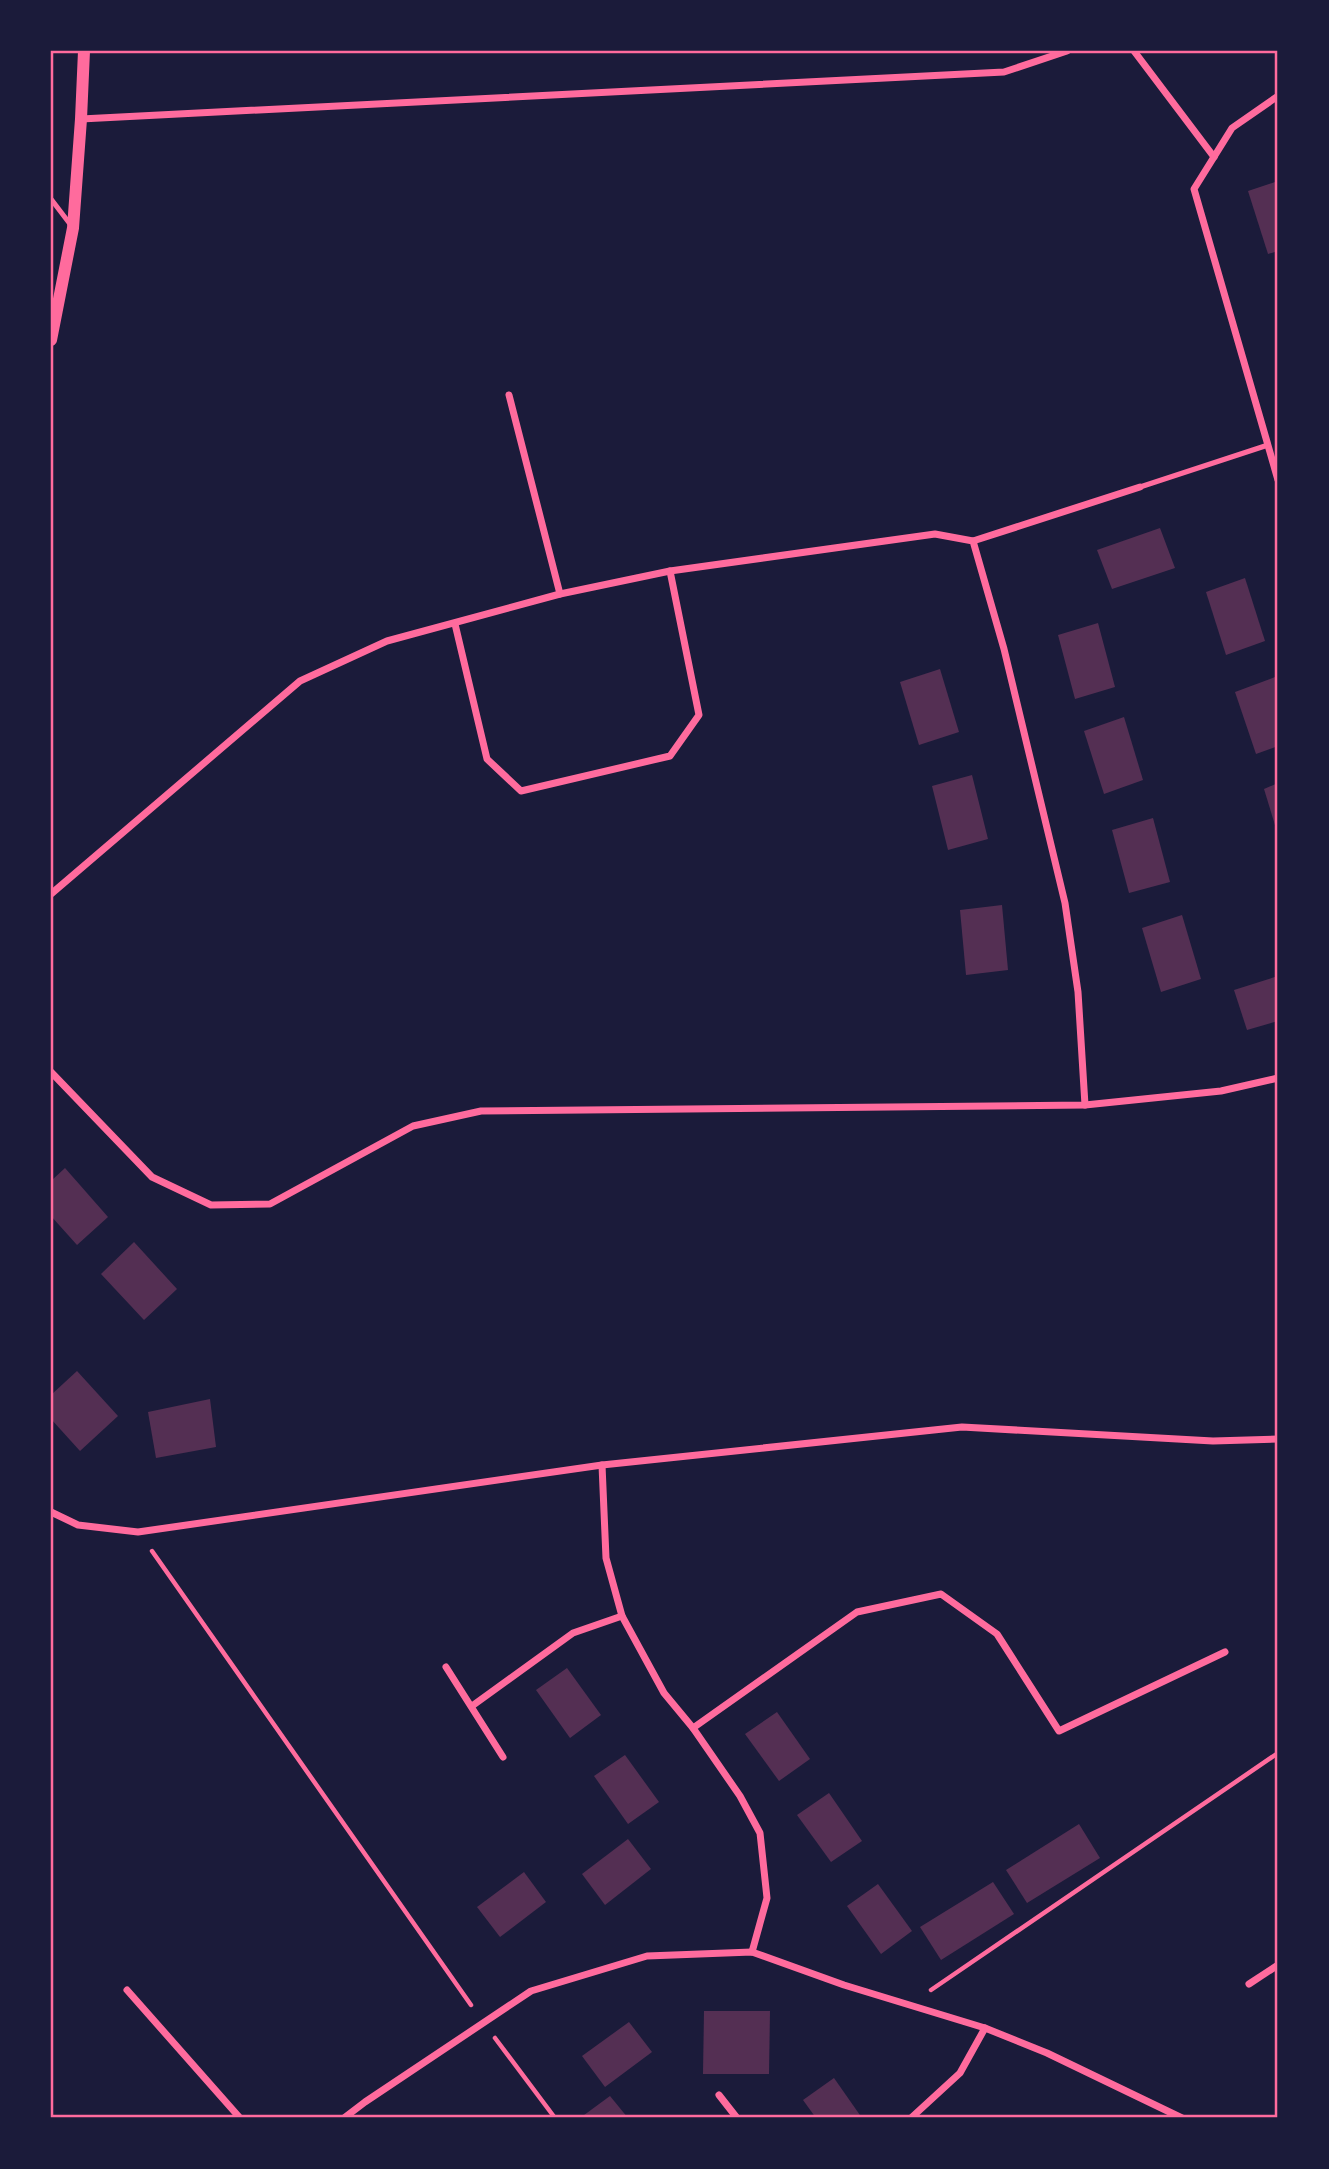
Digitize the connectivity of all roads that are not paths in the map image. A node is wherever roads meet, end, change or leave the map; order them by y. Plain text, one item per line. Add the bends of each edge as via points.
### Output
1 (84, 51) edge
2 (1068, 51) edge
3 (1134, 51) edge
4 (1278, 96) edge
5 (81, 119) junction
6 (1214, 157) junction
7 (51, 199) edge
8 (73, 228) junction
9 (51, 340) edge
10 (509, 395) dead end
11 (1268, 445) junction
12 (1278, 480) edge
13 (1140, 487) joint
14 (974, 541) junction
15 (670, 571) junction
16 (560, 594) junction
17 (455, 624) junction
18 (51, 894) edge
19 (51, 1072) edge
20 (1278, 1078) edge
21 (1085, 1105) junction
22 (1278, 1439) edge
23 (602, 1465) junction
24 (51, 1513) edge
25 (622, 1616) junction
26 (1225, 1652) dead end
27 (446, 1667) dead end
28 (472, 1706) junction
29 (692, 1728) junction
30 (503, 1757) dead end
31 (752, 1952) junction
32 (1278, 1965) edge
33 (1249, 1983) dead end
34 (127, 1990) dead end
35 (985, 2028) junction
36 (719, 2095) dead end
37 (240, 2118) edge
38 (344, 2118) edge
39 (737, 2118) edge
40 (911, 2118) edge
41 (1182, 2118) edge

1 - 5 street
2 - 5 street via 1004,72
3 - 6 street
4 - 6 street via 1232,128
5 - 8 street
6 - 11 street via 1194,189
7 - 8 lane
8 - 9 street
10 - 16 street
11 - 12 street
11 - 13 lane
13 - 14 street
14 - 15 street via 935,534
14 - 21 street via 1065,903 1078,992
15 - 16 street
15 - 17 street via 699,715 670,756 521,791 487,759
16 - 17 street
17 - 18 street via 387,641 300,681
19 - 21 street via 152,1177 211,1205 270,1204 413,1126 481,1111
20 - 21 street via 1221,1091
22 - 23 street via 1213,1441 962,1427
23 - 24 street via 138,1532 78,1525
23 - 25 street via 606,1558
25 - 28 street via 573,1633
25 - 29 street via 664,1693
26 - 29 street via 1059,1731 997,1634 942,1594 857,1612
27 - 28 street
28 - 30 street
29 - 31 street via 760,1833 767,1898
31 - 35 street
31 - 38 street via 647,1956 531,1991
32 - 33 street
34 - 37 street
35 - 40 street via 961,2073
35 - 41 street
36 - 39 street

